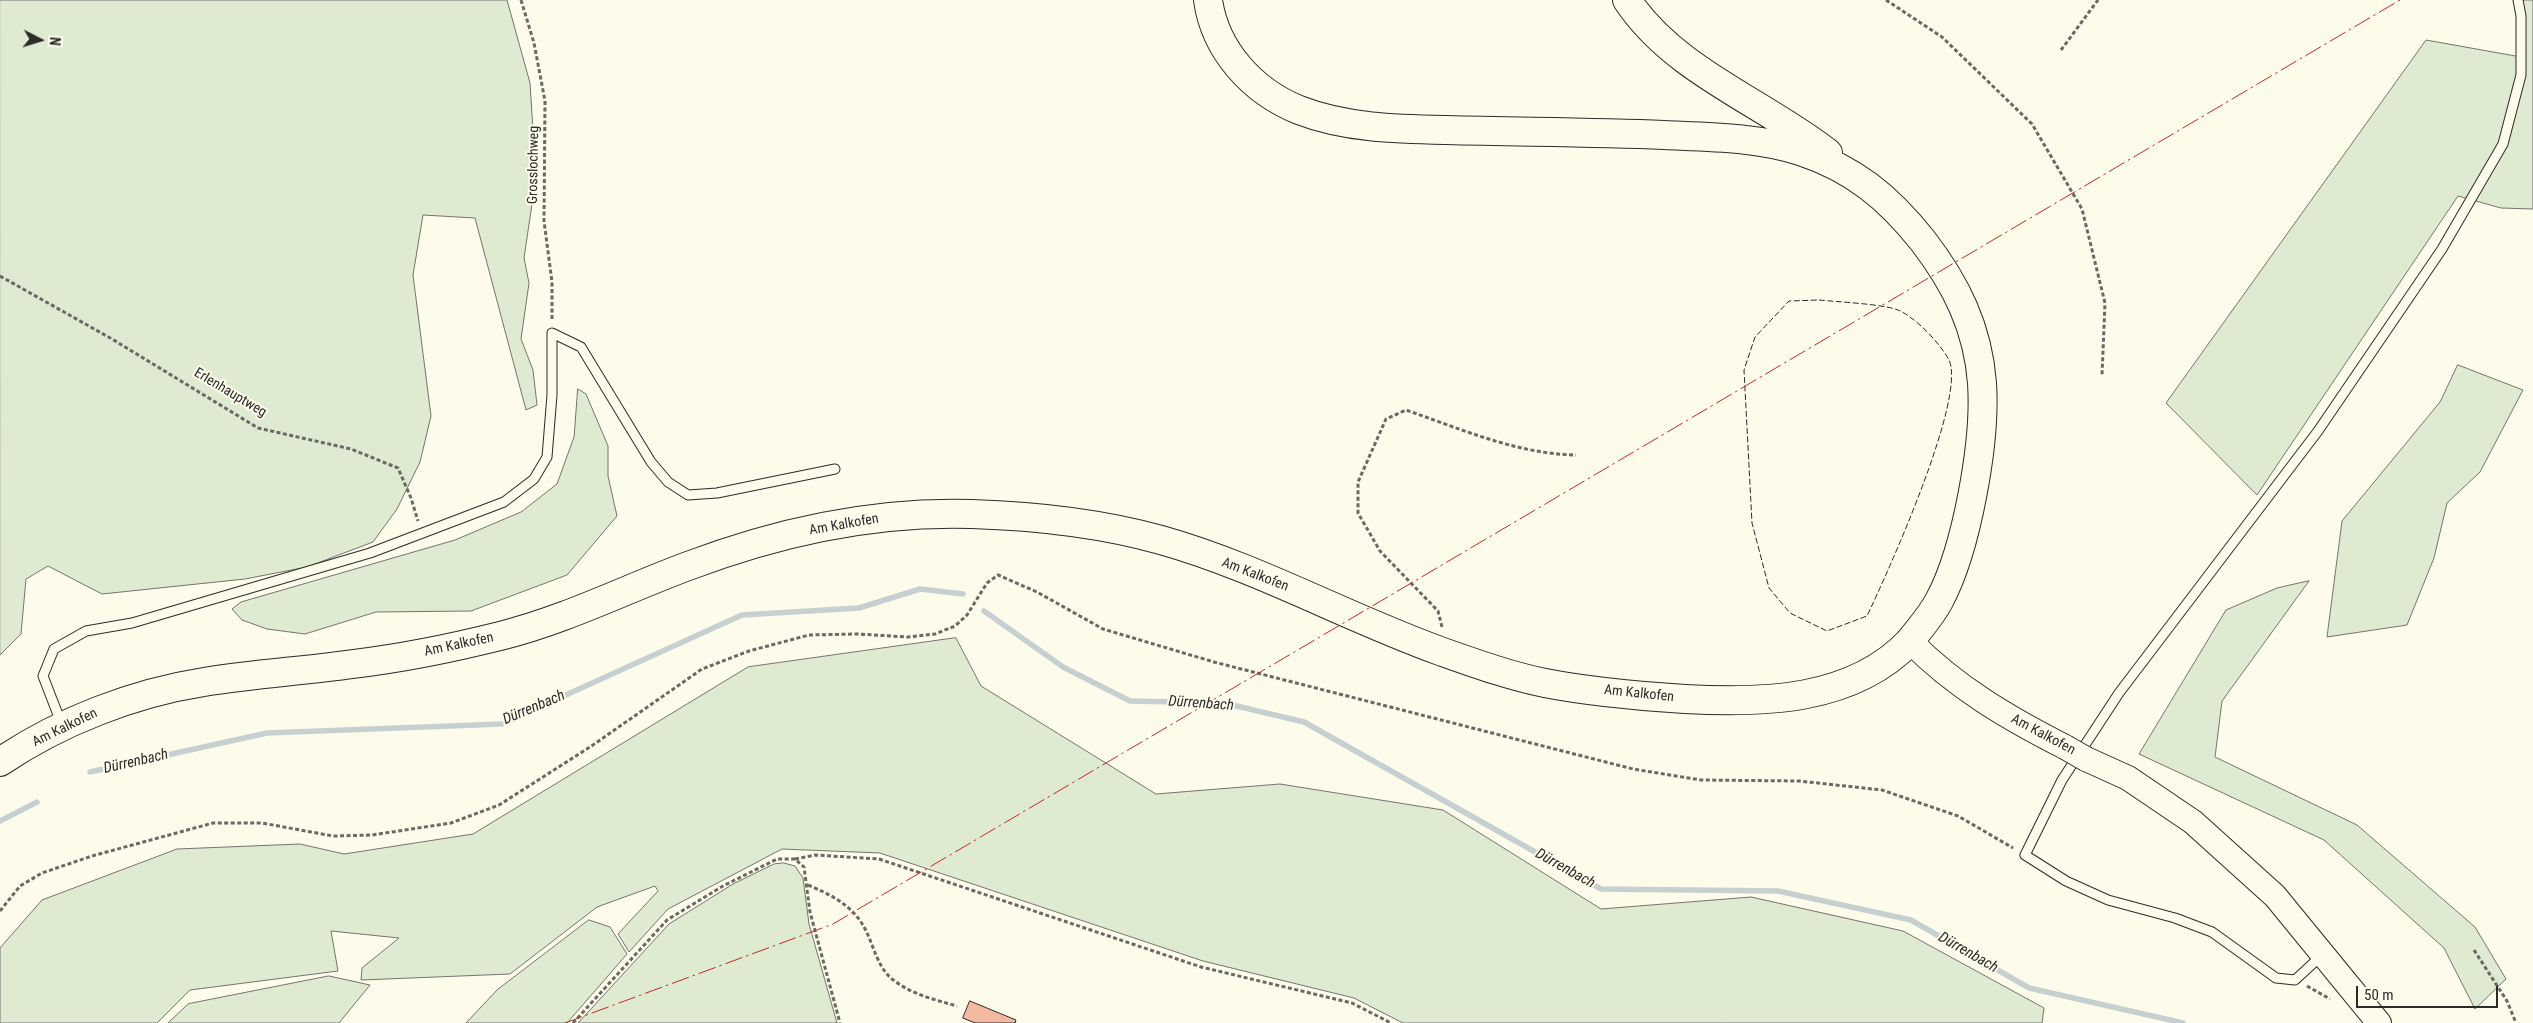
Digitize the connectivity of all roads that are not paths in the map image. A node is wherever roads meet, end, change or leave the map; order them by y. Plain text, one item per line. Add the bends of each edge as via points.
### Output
1 (1208, 0) edge
2 (1627, 0) edge
3 (2518, 0) edge
4 (1860, 179) junction
5 (835, 469) dead end
6 (1910, 641) junction
7 (63, 727) junction
8 (0, 762) edge
9 (2323, 954) junction
10 (2379, 1023) edge

1 - 4 main road via 1210,15 1223,46 1242,73 1297,109 1327,119 1411,129 1731,138 1798,150 1831,162
2 - 4 main road via 1652,31 1696,67 1799,130
3 - 9 lane via 2521,75 2499,152 2442,249 2318,431 2119,693 2062,780 2025,855 2066,881 2108,900 2212,932 2276,978 2295,980
4 - 6 main road via 1899,211 1952,282 1966,310 1976,342 1983,399 1976,470 1955,562 1939,601
5 - 7 lane via 717,493 688,494 668,482 651,462 581,347 552,333 547,457 534,479 504,502 370,553 132,623 86,631 54,649 44,676
6 - 7 main road, Am Kalkofen via 1897,655 1850,680 1815,693 1763,701 1638,696 1542,682 1442,652 1290,588 1160,540 1085,524 1023,517 921,516 872,519 786,535 740,548 508,634 408,656 204,682 158,691 113,705
6 - 9 street, Am Kalkofen, bridge via 1932,664 1969,692 2020,724 2128,778 2193,822 2276,896
7 - 8 main road, Am Kalkofen
9 - 10 street, Am Kalkofen

